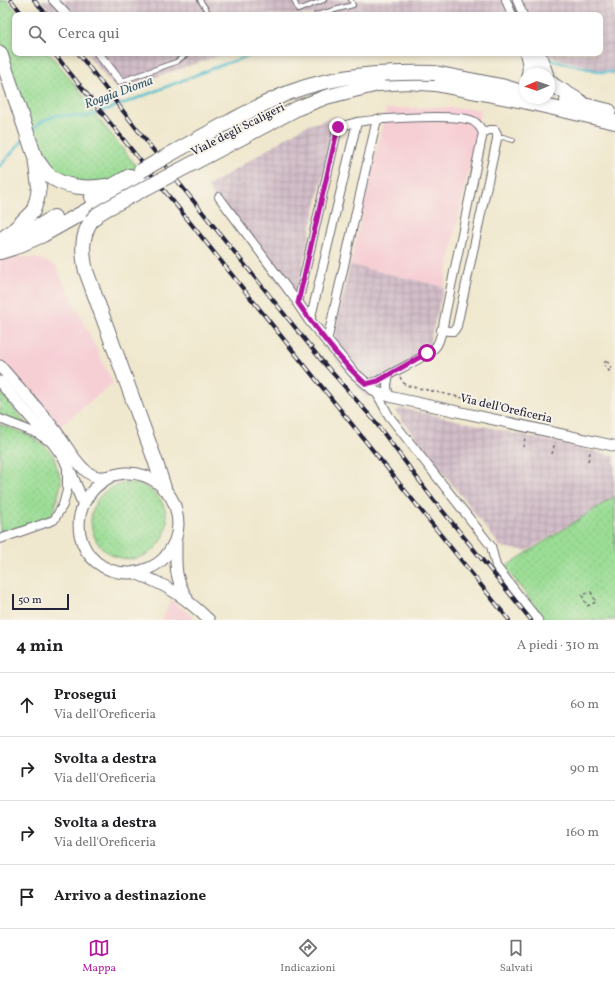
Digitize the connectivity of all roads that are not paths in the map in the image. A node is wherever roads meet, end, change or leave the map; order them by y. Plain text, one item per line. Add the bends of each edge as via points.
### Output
1 (53, 0) edge
2 (200, 0) edge
3 (294, 0) edge
4 (324, 0) edge
5 (351, 0) edge
6 (506, 0) edge
7 (517, 0) edge
8 (64, 12) edge
9 (208, 12) edge
10 (327, 12) edge
11 (511, 12) edge
12 (522, 12) edge
13 (0, 53) edge
14 (100, 56) edge
15 (184, 56) edge
16 (435, 79) junction
17 (119, 80) joint
18 (378, 84) junction
19 (519, 84) edge
20 (501, 86) junction
21 (555, 86) edge
22 (519, 91) edge
23 (555, 99) edge
24 (586, 105) junction
25 (614, 117) edge
26 (378, 119) junction
27 (357, 122) junction
28 (483, 133) junction
29 (497, 139) junction
30 (513, 140) dead end
31 (35, 157) junction
32 (113, 185) junction
33 (219, 197) dead end
34 (42, 230) junction
35 (461, 237) junction
36 (475, 240) junction
37 (0, 241) edge
38 (0, 252) edge
39 (298, 303) junction
40 (310, 321) junction
41 (441, 330) junction
42 (327, 341) junction
43 (0, 366) edge
44 (393, 372) junction
45 (366, 384) junction
46 (1, 386) edge
47 (20, 389) junction
48 (376, 392) junction
49 (391, 397) junction
50 (0, 419) edge
51 (54, 444) junction
52 (615, 446) edge
53 (67, 464) junction
54 (110, 477) junction
55 (164, 488) junction
56 (83, 503) junction
57 (0, 539) edge
58 (176, 539) junction
59 (134, 573) junction
60 (190, 602) junction
61 (209, 620) edge
62 (538, 620) edge

1 - 8 street
2 - 9 lane
3 - 4 lane via 298,10
5 - 10 lane via 353,5
6 - 11 street
7 - 12 street
13 - 31 highway
14 - 17 street
15 - 17 lane via 176,62
16 - 18 highway, Viale degli Scaligeri
16 - 20 highway, Viale degli Scaligeri
16 - 25 highway, Viale degli Scaligeri via 523,101
16 - 32 highway, Viale degli Scaligeri, bridge via 398,72 375,73 324,82 289,93 259,106
18 - 34 highway, Viale degli Scaligeri, bridge via 359,85 296,101 264,115
18 - 55 highway, bridge via 326,97 298,108 108,208 98,214 86,229 82,254 86,272
19 - 20 highway
20 - 22 highway, Viale degli Scaligeri
21 - 24 highway
23 - 24 highway, Viale degli Scaligeri
24 - 25 highway, Viale degli Scaligeri
26 - 27 street
26 - 28 street via 467,119 480,126
26 - 42 street
27 - 39 street via 338,127
27 - 40 street
28 - 29 street via 495,130
28 - 35 street
29 - 30 lane via 503,137
29 - 36 street
31 - 32 highway via 49,176 60,182 100,187
31 - 37 highway via 39,187 33,211
32 - 34 highway, Viale degli Scaligeri
33 - 39 street
34 - 37 highway
34 - 38 highway via 13,248
35 - 36 street
35 - 41 street
36 - 41 street via 457,326 454,331
39 - 40 street, Via dell'Oreficeria
40 - 42 street, Via dell'Oreficeria
41 - 44 street via 436,347
42 - 45 street, Via dell'Oreficeria
43 - 47 main road
44 - 45 street via 378,381
44 - 49 street via 386,388
45 - 48 street, Via dell'Oreficeria
46 - 47 street
46 - 51 main road
47 - 54 main road via 84,470 101,478
48 - 49 street, Via dell'Oreficeria
48 - 62 street via 389,416 491,546 496,566
49 - 52 street, Via dell'Oreficeria
50 - 51 street via 36,433
51 - 53 main road
53 - 56 main road
53 - 57 street via 67,490 63,505 54,520
54 - 55 main road via 124,473 142,475
54 - 56 main road via 94,487
55 - 58 main road via 177,512
56 - 59 main road via 79,523 82,539 89,553 109,569
58 - 59 main road via 164,558 150,568
58 - 60 main road via 176,574
59 - 60 main road via 157,581
60 - 61 main road

